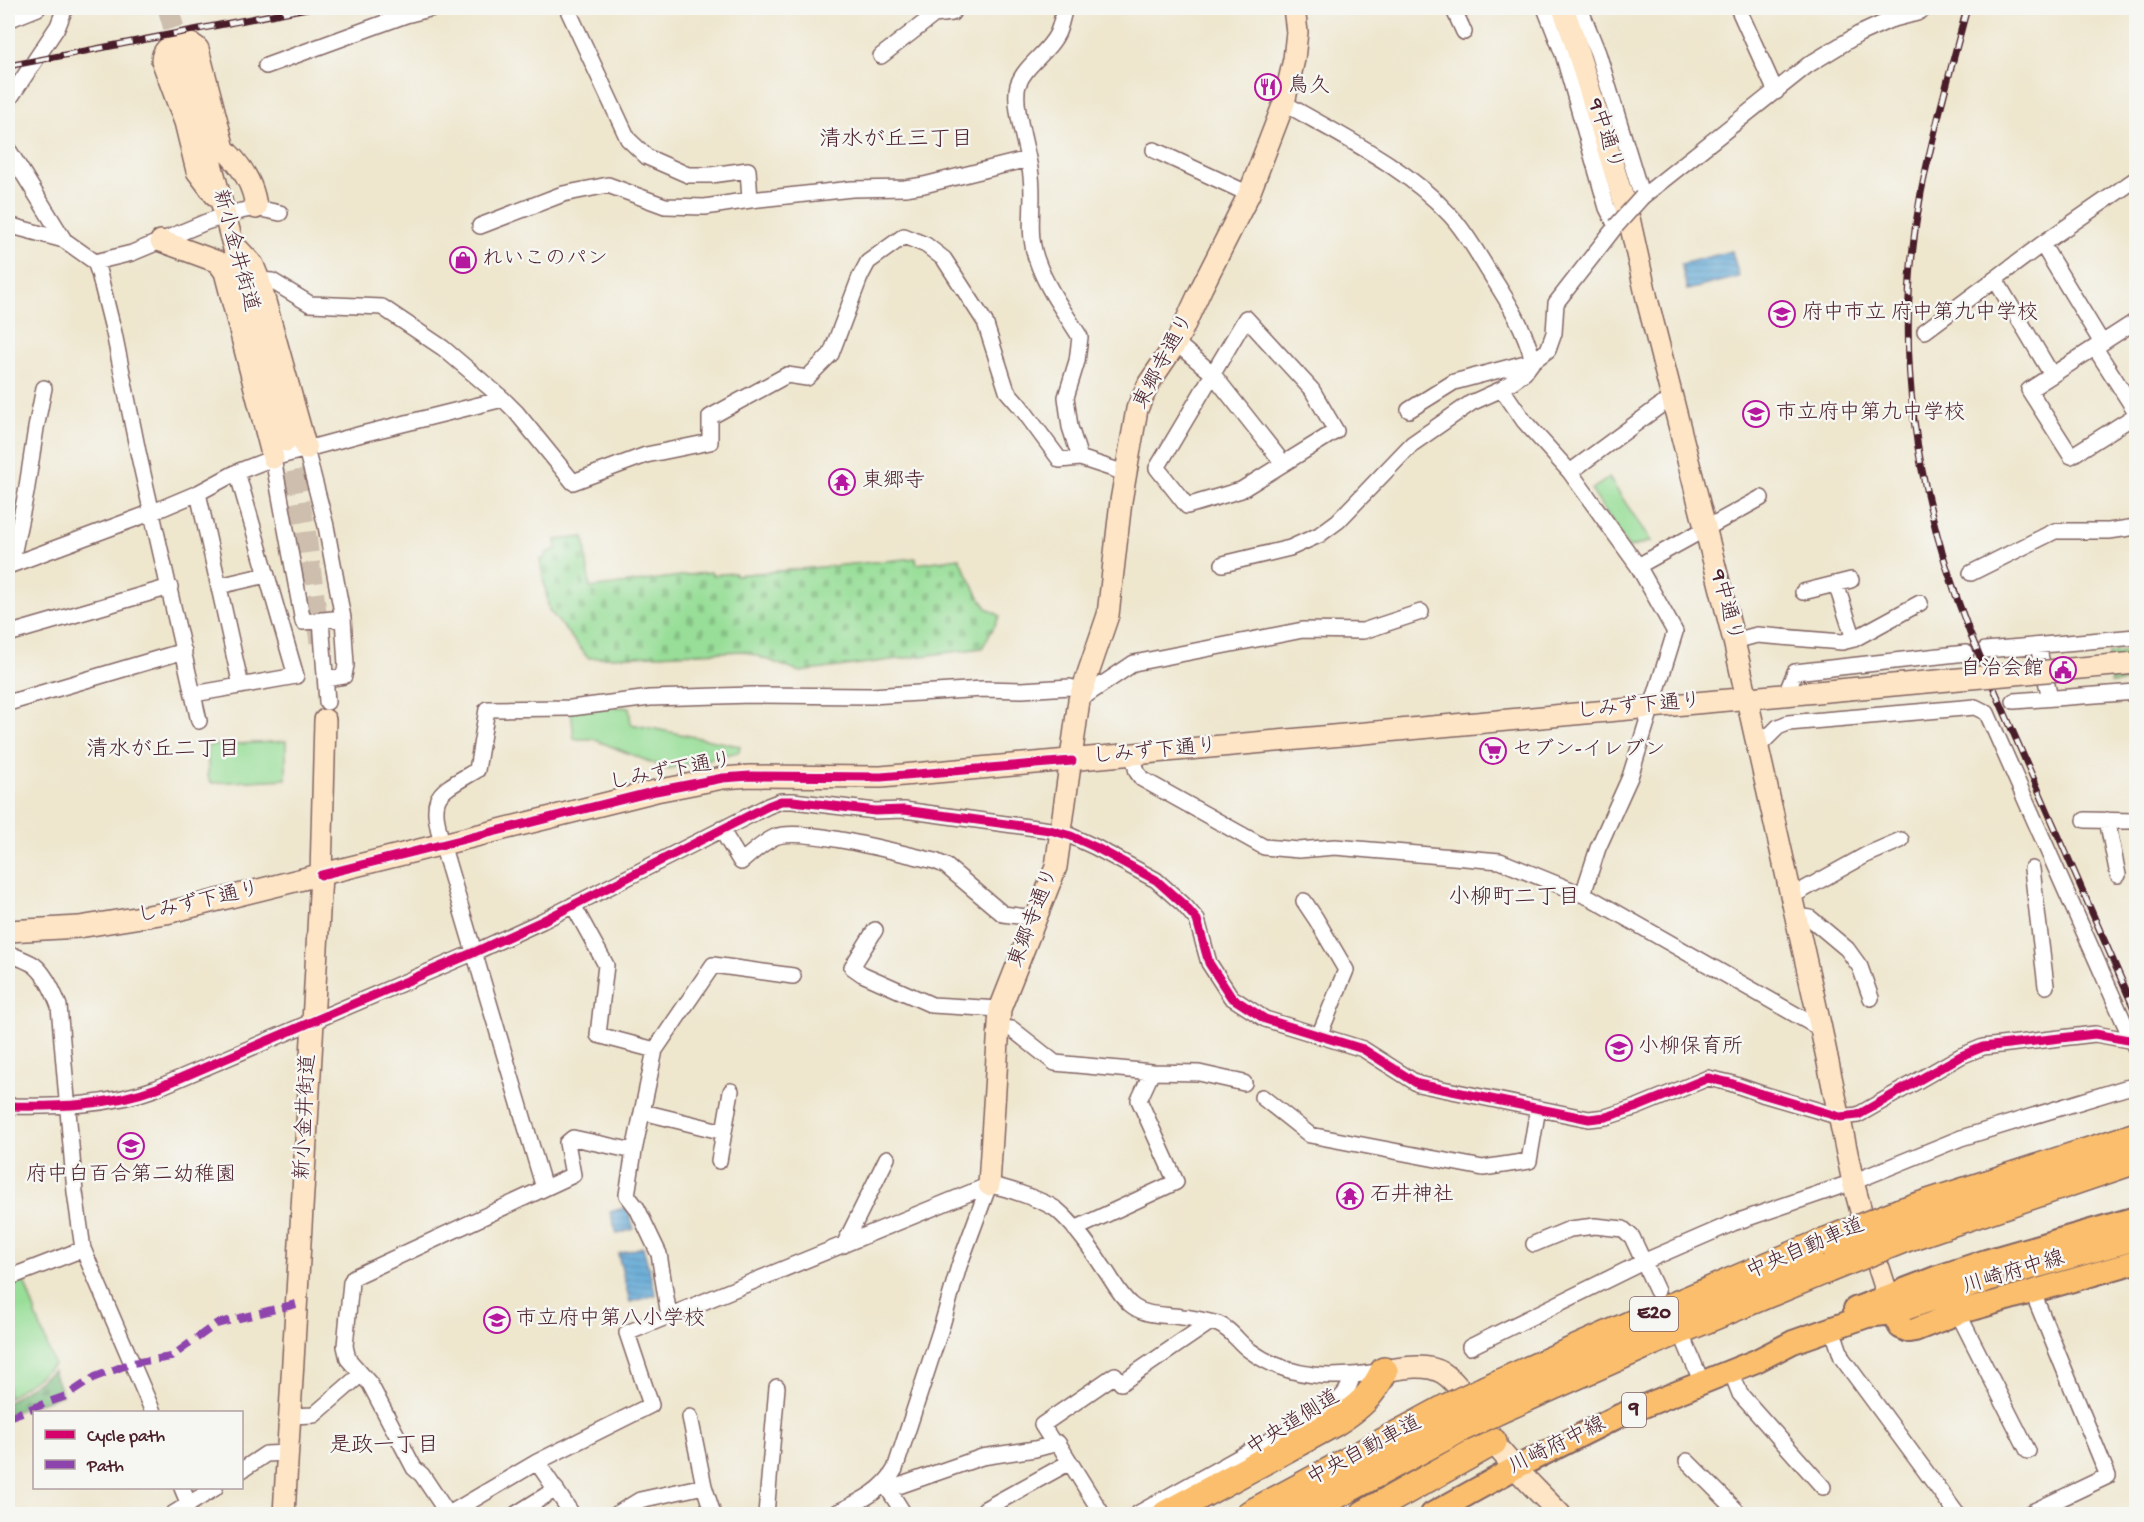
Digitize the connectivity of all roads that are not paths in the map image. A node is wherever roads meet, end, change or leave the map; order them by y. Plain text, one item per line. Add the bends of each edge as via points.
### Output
1 (38, 8) edge
2 (65, 8) edge
3 (434, 8) edge
4 (567, 8) edge
5 (955, 8) edge
6 (1065, 8) edge
7 (1294, 8) edge
8 (1453, 8) edge
9 (1545, 8) edge
10 (1563, 8) edge
11 (1580, 8) edge
12 (1738, 8) edge
13 (1926, 8) edge
14 (1885, 14) edge
15 (8, 20) edge
16 (1464, 32) dead end
17 (881, 56) dead end
18 (183, 60) tunnel mouth
19 (266, 66) dead end
20 (1776, 92) junction
21 (8, 101) edge
22 (1284, 103) junction
23 (8, 149) edge
24 (1154, 150) dead end
25 (1028, 159) junction
26 (2136, 179) edge
27 (1250, 194) junction
28 (1642, 197) junction
29 (750, 200) junction
30 (256, 208) junction
31 (223, 210) junction
32 (280, 213) dead end
33 (8, 225) edge
34 (480, 226) dead end
35 (1616, 226) junction
36 (64, 240) junction
37 (161, 241) junction
38 (233, 243) junction
39 (2042, 244) junction
40 (95, 262) junction
41 (1995, 279) junction
42 (259, 280) junction
43 (2136, 321) edge
44 (1925, 331) dead end
45 (1176, 343) junction
46 (2098, 346) junction
47 (1533, 361) junction
48 (1212, 373) junction
49 (2052, 375) junction
50 (44, 388) dead end
51 (1502, 389) junction
52 (503, 399) junction
53 (1673, 401) junction
54 (1409, 410) dead end
55 (2136, 413) edge
56 (296, 445) junction
57 (273, 458) junction
58 (1080, 458) junction
59 (1283, 463) junction
60 (237, 472) junction
61 (1570, 472) junction
62 (1125, 473) junction
63 (198, 493) junction
64 (1761, 498) dead end
65 (153, 512) junction
66 (2136, 526) edge
67 (1706, 528) junction
68 (1223, 564) dead end
69 (9, 565) edge
70 (1638, 566) junction
71 (1971, 573) dead end
72 (266, 575) junction
73 (219, 586) junction
74 (170, 587) junction
75 (1803, 592) dead end
76 (1920, 603) dead end
77 (1421, 612) dead end
78 (343, 618) junction
79 (321, 620) junction
80 (8, 634) edge
81 (2136, 637) edge
82 (1854, 639) junction
83 (1734, 641) junction
84 (2038, 646) junction
85 (1985, 650) dead end
86 (184, 651) junction
87 (1966, 653) dead end
88 (2136, 663) edge
89 (326, 679) junction
90 (241, 686) junction
91 (2136, 692) edge
92 (194, 694) junction
93 (1786, 694) junction
94 (1081, 696) junction
95 (1747, 698) junction
96 (2050, 698) junction
97 (2014, 701) dead end
98 (8, 703) edge
99 (1653, 706) junction
100 (326, 711) joint
101 (199, 720) dead end
102 (1758, 747) junction
103 (1133, 755) junction
104 (1072, 761) junction
105 (2085, 820) dead end
106 (2107, 820) junction
107 (2136, 821) edge
108 (721, 829) junction
109 (1060, 833) junction
110 (1900, 840) dead end
111 (442, 844) junction
112 (2032, 869) dead end
113 (2118, 874) dead end
114 (321, 875) junction
115 (1583, 894) junction
116 (1304, 901) dead end
117 (573, 905) junction
118 (1794, 906) junction
119 (1034, 918) junction
120 (875, 930) dead end
121 (8, 931) edge
122 (475, 952) junction
123 (8, 953) edge
124 (793, 976) dead end
125 (2046, 986) dead end
126 (1872, 998) dead end
127 (999, 1019) junction
128 (313, 1022) junction
129 (1821, 1029) junction
130 (1319, 1036) junction
131 (2135, 1046) edge
132 (655, 1050) junction
133 (1152, 1072) junction
134 (1244, 1083) dead end
135 (2136, 1086) edge
136 (731, 1091) dead end
137 (1262, 1096) dead end
138 (8, 1106) edge
139 (69, 1107) junction
140 (1538, 1108) junction
141 (643, 1112) junction
142 (1840, 1117) junction
143 (724, 1132) junction
144 (2136, 1136) edge
145 (634, 1151) junction
146 (887, 1158) dead end
147 (2136, 1160) edge
148 (719, 1161) dead end
149 (1853, 1182) junction
150 (989, 1185) junction
151 (544, 1188) junction
152 (1861, 1210) dead end
153 (2136, 1218) edge
154 (1075, 1229) junction
155 (2136, 1239) edge
156 (1534, 1244) dead end
157 (844, 1245) junction
158 (83, 1249) junction
159 (1643, 1262) junction
160 (2136, 1262) edge
161 (1879, 1268) dead end
162 (8, 1278) edge
163 (1657, 1290) dead end
164 (2033, 1293) junction
165 (1890, 1305) junction
166 (1958, 1313) junction
167 (669, 1316) junction
168 (1207, 1322) junction
169 (1684, 1340) dead end
170 (1836, 1340) junction
171 (1470, 1347) dead end
172 (1756, 1361) junction
173 (1384, 1371) junction
174 (1731, 1371) junction
175 (360, 1375) junction
176 (1352, 1377) junction
177 (1702, 1383) junction
178 (777, 1387) dead end
179 (1492, 1400) junction
180 (152, 1411) edge
181 (290, 1416) junction
182 (690, 1417) dead end
183 (1454, 1418) junction
184 (1493, 1442) junction
185 (1054, 1444) junction
186 (2028, 1451) dead end
187 (288, 1453) junction
188 (1470, 1456) junction
189 (1687, 1461) dead end
190 (537, 1462) junction
191 (1070, 1462) junction
192 (1515, 1468) junction
193 (243, 1469) edge
194 (704, 1486) junction
195 (887, 1487) junction
196 (1824, 1487) dead end
197 (182, 1489) edge
198 (213, 1489) edge
199 (556, 1489) junction
200 (189, 1505) junction
201 (173, 1515) edge
202 (284, 1515) edge
203 (448, 1515) edge
204 (516, 1515) edge
205 (572, 1515) edge
206 (617, 1515) edge
207 (713, 1515) edge
208 (766, 1515) edge
209 (834, 1515) edge
210 (904, 1515) edge
211 (980, 1515) edge
212 (1102, 1515) edge
213 (1137, 1515) edge
214 (1166, 1515) edge
215 (1250, 1515) edge
216 (1301, 1515) edge
217 (1364, 1515) edge
218 (1384, 1515) edge
219 (1432, 1515) edge
220 (1560, 1515) edge
221 (1740, 1515) edge
222 (1957, 1515) edge
223 (2028, 1515) edge

1 - 15 street
2 - 21 street via 58,26
3 - 19 street
4 - 29 street via 628,139 647,157 688,175 748,170
5 - 17 street via 952,13 934,15
6 - 25 street via 1057,35 1018,86
7 - 22 street, 東郷寺通り via 1298,32
8 - 16 street
9 - 35 street
10 - 53 street, 9中通り via 1629,218
11 - 28 street via 1598,53
12 - 20 street
13 - 14 street via 1917,13
14 - 20 street via 1808,65
18 - 31 street, 新小金井街道
20 - 28 street
22 - 27 street, 東郷寺通り
22 - 47 street via 1389,165 1452,216 1527,336
23 - 36 street
24 - 27 street
25 - 29 street via 914,186
25 - 58 street via 1033,250 1059,306 1080,338 1066,397
26 - 39 street
27 - 45 street, 東郷寺通り
28 - 35 street, bridge
29 - 34 street via 705,207 665,206 608,185 563,195
30 - 31 street
30 - 31 street via 248,180 225,149 198,49 185,42 172,45 162,60 197,171
30 - 32 street
31 - 37 street via 206,222
31 - 38 street, 新小金井街道
33 - 36 street
35 - 47 street via 1556,303 1554,333 1548,350
36 - 40 street
37 - 40 street
37 - 57 street via 218,262 225,272
38 - 42 street via 253,265
38 - 56 street, 新小金井街道
39 - 41 street
39 - 46 street
40 - 65 street
41 - 44 street
41 - 49 street
42 - 52 street via 272,281 310,304 382,307 443,348
42 - 56 street
43 - 46 street
45 - 48 street
45 - 62 street, 東郷寺通り via 1137,409
46 - 49 street
46 - 55 street
47 - 51 street
47 - 54 street via 1454,382
48 - 59 street
48 - 59 street via 1157,468 1187,506 1241,490
48 - 59 street via 1246,318 1312,390 1336,431
49 - 55 street via 2029,390 2071,456
50 - 69 street
51 - 61 street via 1524,421
51 - 68 street via 1471,403 1412,444 1338,521 1319,535 1290,548
52 - 56 street
52 - 58 street via 573,482 646,455 710,442 710,417 787,375 807,378 831,354 868,262 904,236 945,259 985,322 1007,391 1060,460
53 - 61 street via 1661,405
53 - 67 street, 9中通り
56 - 57 street
56 - 78 street via 326,526
57 - 60 street
57 - 79 street via 303,622
58 - 62 street
60 - 63 street
60 - 72 street
61 - 70 street
62 - 94 street, 東郷寺通り via 1108,615
63 - 65 street
63 - 73 street
64 - 67 street
65 - 69 street
65 - 74 street
66 - 71 street via 2109,531 2055,531
67 - 70 street
67 - 83 street, 9中通り
70 - 99 street via 1675,632
72 - 73 street
72 - 90 street via 296,676
73 - 90 street
74 - 80 street
74 - 86 street
75 - 82 street via 1843,582
76 - 82 street
77 - 94 street via 1363,631 1303,630 1134,663
78 - 79 street
78 - 89 street via 344,676
79 - 89 street
81 - 84 street
82 - 83 street via 1842,642 1757,635
83 - 95 street, 9中通り
84 - 85 street
84 - 96 street
86 - 92 street
86 - 98 street
87 - 93 street via 1795,672
88 - 93 street, しみず下通り, bridge
89 - 100 street
90 - 92 street
91 - 96 street
92 - 101 street
93 - 95 street, しみず下通り
94 - 104 street, 東郷寺通り
94 - 111 street via 1070,687 871,696 650,698 571,708 487,709 477,770 437,798
95 - 99 street, しみず下通り
95 - 102 street, 9中通り
96 - 97 street
99 - 103 street, しみず下通り
99 - 115 street via 1630,777 1598,848
100 - 114 street, 新小金井街道
102 - 118 street, 9中通り
102 - 131 street via 1778,727 1788,723 1975,707 1987,714
103 - 104 street, しみず下通り
103 - 115 street via 1142,779 1264,847 1335,847 1500,861
104 - 109 street, 東郷寺通り
104 - 111 street, しみず下通り via 881,777 723,778
105 - 106 street
106 - 107 street
106 - 113 street
108 - 109 street via 768,806 793,801 875,811 904,810
108 - 117 street
108 - 119 street via 741,862 775,837 789,834 844,840 936,861 1003,914
109 - 119 street, 東郷寺通り via 1056,867
109 - 130 street via 1156,880 1184,905 1197,920 1209,963 1231,997 1265,1019
110 - 118 street via 1866,855
111 - 114 street, しみず下通り
111 - 122 street
112 - 125 street
114 - 121 street, しみず下通り via 156,915 79,927
114 - 128 street, 新小金井街道
115 - 129 street
116 - 130 street via 1346,970
117 - 122 street
117 - 132 street via 606,965 598,1035
118 - 126 street via 1847,949 1860,967
118 - 129 street, 9中通り
119 - 127 street, 東郷寺通り
120 - 127 street via 852,967 932,1005
122 - 128 street
122 - 151 street
123 - 139 street via 41,972 59,1006
124 - 132 street via 713,964
127 - 133 street via 1055,1063
127 - 150 street, 東郷寺通り
128 - 139 street via 143,1094
128 - 181 street, 新小金井街道
129 - 142 street, 9中通り
130 - 140 street via 1363,1049 1418,1084
131 - 142 street via 2094,1034 1983,1047 1858,1115
132 - 141 street
133 - 134 street via 1198,1073
133 - 154 street via 1139,1100 1176,1182
135 - 149 street via 1961,1138
136 - 143 street
137 - 140 street via 1310,1135 1483,1168 1529,1161
138 - 139 street
139 - 158 street
140 - 142 street via 1589,1119 1606,1117 1708,1078
141 - 143 street
141 - 145 street
142 - 149 street, 9中通り
143 - 148 street
144 - 179 highway, 中央自動車道 / E20, bridge via 1900,1212 1824,1242 1652,1315
145 - 151 street via 573,1138 567,1143 573,1175
145 - 167 street via 627,1195 659,1254
146 - 157 street
147 - 179 highway, 中央自動車道 / E20, bridge via 1906,1238 1652,1342
149 - 152 street, 9中通り
149 - 159 street via 1733,1223
150 - 154 street via 1056,1209
150 - 157 street
150 - 195 street via 956,1276 900,1458
151 - 175 street via 354,1277 345,1346 348,1359
153 - 165 main road via 1986,1261
154 - 168 street via 1130,1304 1156,1316
155 - 165 main road, 川崎府中線 / 9
156 - 159 street via 1570,1229 1623,1229 1632,1237
157 - 167 street
158 - 162 street
158 - 180 street
159 - 163 street
159 - 171 street
160 - 164 main road
161 - 165 street
164 - 166 main road
164 - 223 street via 2108,1476
165 - 166 main road via 1900,1327 1909,1331
165 - 170 main road, 川崎府中線 / 9 via 1871,1328
165 - 172 main road via 1789,1335
166 - 186 street
167 - 190 street via 627,1333 651,1405
168 - 176 street via 1226,1329 1249,1350 1300,1374
168 - 185 street via 1121,1383 1115,1375 1042,1425
169 - 177 street
170 - 172 main road, 川崎府中線 / 9 via 1798,1354
170 - 222 street via 1842,1358
172 - 174 main road, 川崎府中線 / 9
173 - 176 street, 中央道側道
173 - 184 street, 中央道側道 via 1428,1368 1442,1373 1458,1387
173 - 214 highway via 1375,1390 1359,1408
174 - 177 main road, 川崎府中線 / 9
174 - 196 street via 1740,1394
175 - 181 street via 314,1415
175 - 203 street via 370,1384 414,1468
176 - 213 street, 中央道側道 via 1349,1389 1326,1409
177 - 192 main road, 川崎府中線 / 9 via 1619,1416
178 - 208 street
179 - 183 highway, E20, bridge
181 - 187 street, 新小金井街道
182 - 194 street
183 - 215 highway, 中央自動車道 / E20
183 - 216 highway, 中央自動車道 / E20
184 - 188 highway
184 - 192 street, 中央道側道
185 - 191 street via 1058,1443
185 - 195 street via 982,1457
187 - 193 street via 266,1454
187 - 202 street, 新小金井街道
188 - 217 highway
188 - 218 highway via 1429,1489
189 - 221 street
190 - 199 street
190 - 203 street
191 - 211 street
191 - 212 street
192 - 219 main road, 川崎府中線 / 9
192 - 220 street, 中央道側道
194 - 206 street via 640,1500
194 - 207 street
195 - 209 street
195 - 210 street
197 - 200 street
198 - 200 street
199 - 204 street
199 - 205 street
200 - 201 street

